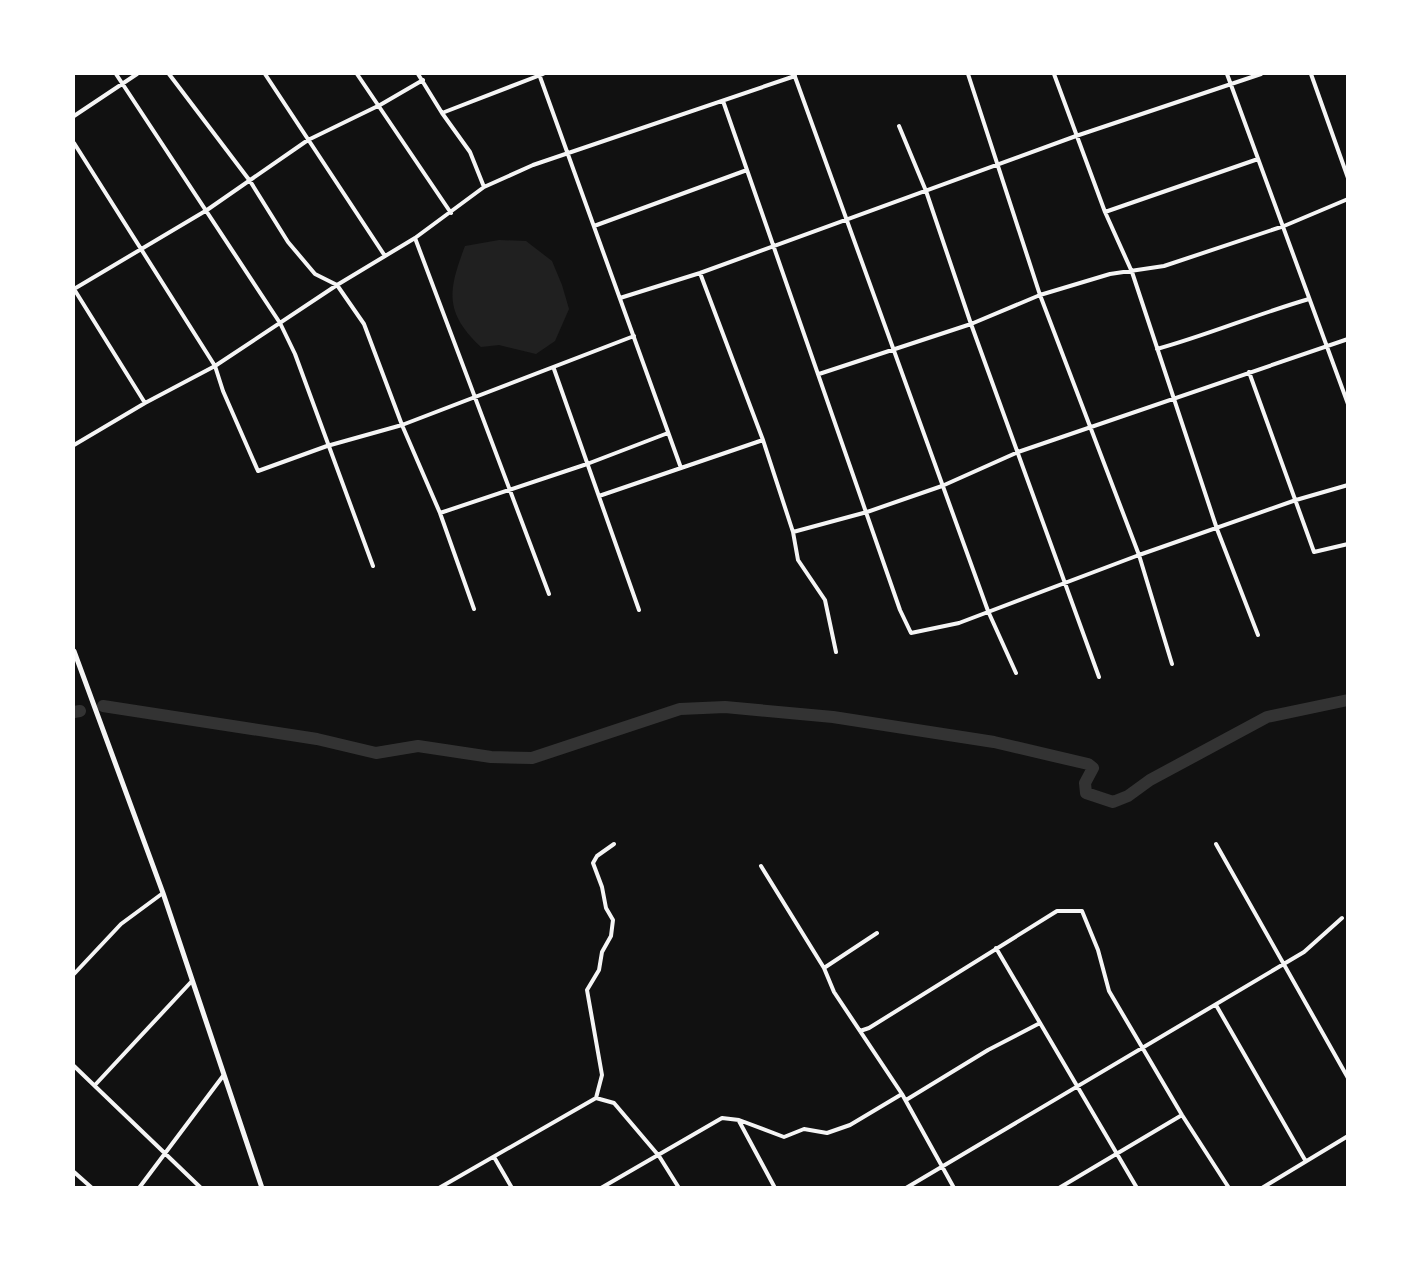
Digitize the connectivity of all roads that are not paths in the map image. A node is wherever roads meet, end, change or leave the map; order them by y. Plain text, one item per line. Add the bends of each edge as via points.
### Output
1 (116, 74) edge
2 (137, 74) edge
3 (169, 74) edge
4 (265, 74) edge
5 (357, 74) edge
6 (418, 74) edge
7 (541, 74) edge
8 (793, 74) edge
9 (968, 74) edge
10 (1054, 74) edge
11 (1227, 74) edge
12 (1261, 74) edge
13 (1311, 74) edge
14 (423, 80) junction
15 (123, 83) junction
16 (1231, 85) junction
17 (723, 101) junction
18 (380, 105) junction
19 (442, 113) junction
20 (74, 116) edge
21 (899, 126) dead end
22 (1076, 136) junction
23 (308, 140) junction
24 (74, 143) edge
25 (568, 154) junction
26 (1258, 159) junction
27 (998, 166) junction
28 (747, 170) junction
29 (1347, 178) edge
30 (250, 181) junction
31 (484, 187) junction
32 (926, 191) junction
33 (1347, 199) edge
34 (207, 210) junction
35 (1105, 212) junction
36 (451, 213) junction
37 (848, 218) junction
38 (594, 226) junction
39 (1284, 226) junction
40 (415, 238) junction
41 (775, 245) junction
42 (143, 249) junction
43 (385, 256) junction
44 (1132, 272) junction
45 (700, 273) junction
46 (337, 285) junction
47 (74, 288) edge
48 (1040, 295) junction
49 (620, 298) junction
50 (1309, 299) junction
51 (280, 322) junction
52 (970, 324) junction
53 (634, 336) junction
54 (1347, 339) edge
55 (1324, 346) junction
56 (892, 349) junction
57 (1157, 349) junction
58 (215, 366) junction
59 (554, 369) junction
60 (1249, 372) junction
61 (819, 374) junction
62 (475, 398) junction
63 (1172, 398) junction
64 (145, 403) junction
65 (1347, 404) edge
66 (402, 425) junction
67 (1090, 429) junction
68 (668, 433) junction
69 (763, 440) junction
70 (74, 445) edge
71 (327, 446) junction
72 (1018, 452) junction
73 (587, 465) junction
74 (681, 468) junction
75 (942, 486) junction
76 (1347, 486) edge
77 (510, 491) junction
78 (599, 496) junction
79 (1296, 500) junction
80 (867, 512) junction
81 (440, 513) junction
82 (1217, 529) junction
83 (793, 532) junction
84 (1347, 544) edge
85 (1139, 555) junction
86 (373, 566) dead end
87 (1063, 584) junction
88 (549, 594) dead end
89 (474, 609) dead end
90 (639, 610) dead end
91 (988, 611) junction
92 (1258, 635) dead end
93 (74, 651) edge
94 (836, 652) dead end
95 (1172, 664) dead end
96 (1016, 673) dead end
97 (1099, 676) dead end
98 (614, 844) dead end
99 (1216, 844) dead end
100 (761, 866) dead end
101 (163, 892) junction
102 (1342, 918) dead end
103 (877, 933) dead end
104 (996, 948) junction
105 (1284, 964) junction
106 (824, 968) junction
107 (74, 974) edge
108 (191, 982) junction
109 (1216, 1005) junction
110 (1040, 1023) junction
111 (860, 1031) junction
112 (1143, 1048) junction
113 (74, 1066) edge
114 (224, 1076) junction
115 (1347, 1078) edge
116 (94, 1085) junction
117 (1079, 1086) junction
118 (902, 1094) junction
119 (596, 1098) junction
120 (906, 1100) junction
121 (1182, 1115) junction
122 (739, 1120) junction
123 (1347, 1136) edge
124 (1117, 1152) junction
125 (165, 1154) junction
126 (659, 1156) junction
127 (494, 1157) junction
128 (1305, 1160) junction
129 (942, 1166) junction
130 (74, 1172) edge
131 (92, 1188) edge
132 (139, 1188) edge
133 (201, 1188) edge
134 (262, 1188) edge
135 (440, 1188) edge
136 (512, 1188) edge
137 (601, 1188) edge
138 (679, 1188) edge
139 (775, 1188) edge
140 (906, 1188) edge
141 (954, 1188) edge
142 (1059, 1188) edge
143 (1137, 1188) edge
144 (1229, 1188) edge
145 (1263, 1188) edge

1 - 15 street
2 - 15 street
3 - 30 street
4 - 23 street
5 - 18 street
6 - 14 street
7 - 19 street
7 - 25 street
8 - 17 street
8 - 37 street
9 - 27 street
10 - 22 street
11 - 16 street
12 - 16 street
13 - 29 street
14 - 18 street
14 - 19 street
15 - 20 street
15 - 34 street
16 - 22 street
16 - 26 street
17 - 25 street
17 - 28 street
18 - 23 street
18 - 36 street
19 - 31 street via 470,152
21 - 32 street
22 - 27 street
22 - 35 street
23 - 30 street
23 - 43 street
24 - 42 street
25 - 31 street
25 - 38 street
26 - 35 street
26 - 39 street
27 - 32 street
27 - 48 street
28 - 38 street
28 - 41 street
30 - 34 street
30 - 46 street via 288,242 315,274
31 - 36 street
32 - 37 street
32 - 52 street
33 - 39 street
34 - 42 street
34 - 51 street
35 - 44 street
36 - 40 street
37 - 41 street
37 - 56 street
38 - 49 street
39 - 44 street via 1164,266
39 - 50 street
40 - 43 street
40 - 62 street
41 - 45 street
41 - 61 street
42 - 47 street
42 - 58 street
43 - 46 street
44 - 48 street via 1110,274
44 - 57 street
45 - 49 street
45 - 69 street
46 - 51 street
46 - 66 street via 364,324
47 - 64 street
48 - 52 street
48 - 67 street
49 - 53 street
50 - 55 street
50 - 57 street
51 - 58 street
51 - 71 street via 296,354
52 - 56 street
52 - 72 street
53 - 59 street
53 - 68 street
54 - 55 street
55 - 60 street
55 - 65 street
56 - 61 street
56 - 75 street
57 - 63 street
58 - 64 street
58 - 71 street via 258,471
59 - 62 street
59 - 73 street
60 - 63 street
60 - 79 street
61 - 80 street
62 - 66 street
62 - 77 street
63 - 67 street
63 - 82 street
64 - 70 street
66 - 71 street
66 - 81 street
67 - 72 street
67 - 85 street
68 - 73 street
68 - 74 street
69 - 74 street
69 - 83 street
71 - 86 street
72 - 75 street
72 - 87 street
73 - 77 street
73 - 78 street
74 - 78 street
75 - 80 street
75 - 91 street
76 - 79 street
77 - 81 street
77 - 88 street
78 - 90 street
79 - 82 street
79 - 84 street via 1314,552
80 - 83 street
80 - 91 street via 900,610 912,633 959,623
81 - 89 street
82 - 85 street
82 - 92 street
83 - 94 street via 798,560 825,600
85 - 87 street
85 - 95 street
87 - 91 street
87 - 97 street
91 - 96 street
93 - 101 main road
98 - 119 street via 593,863 613,920 599,970 587,990 602,1075
99 - 105 street
100 - 106 street
101 - 107 street via 122,924
101 - 108 main road
102 - 105 street via 1304,952
103 - 106 street
104 - 110 street
104 - 111 street
104 - 112 street via 1057,911 1082,911 1109,991
105 - 109 street
105 - 115 street
106 - 111 street via 834,992
108 - 114 main road
108 - 116 street
109 - 112 street
109 - 128 street
110 - 117 street
110 - 120 street
111 - 118 street
112 - 117 street
112 - 121 street
113 - 116 street
114 - 125 street
114 - 134 main road
116 - 125 street
117 - 124 street
117 - 129 street
118 - 120 street
118 - 122 street via 850,1125 826,1133 804,1130 784,1137
119 - 126 street via 614,1103
119 - 127 street
120 - 129 street
121 - 124 street
121 - 144 street
122 - 126 street via 722,1118
122 - 139 street
123 - 128 street
124 - 142 street
124 - 143 street
125 - 132 street
125 - 133 street
126 - 137 street
126 - 138 street
127 - 135 street
127 - 136 street
128 - 145 street
129 - 140 street
129 - 141 street
130 - 131 street

